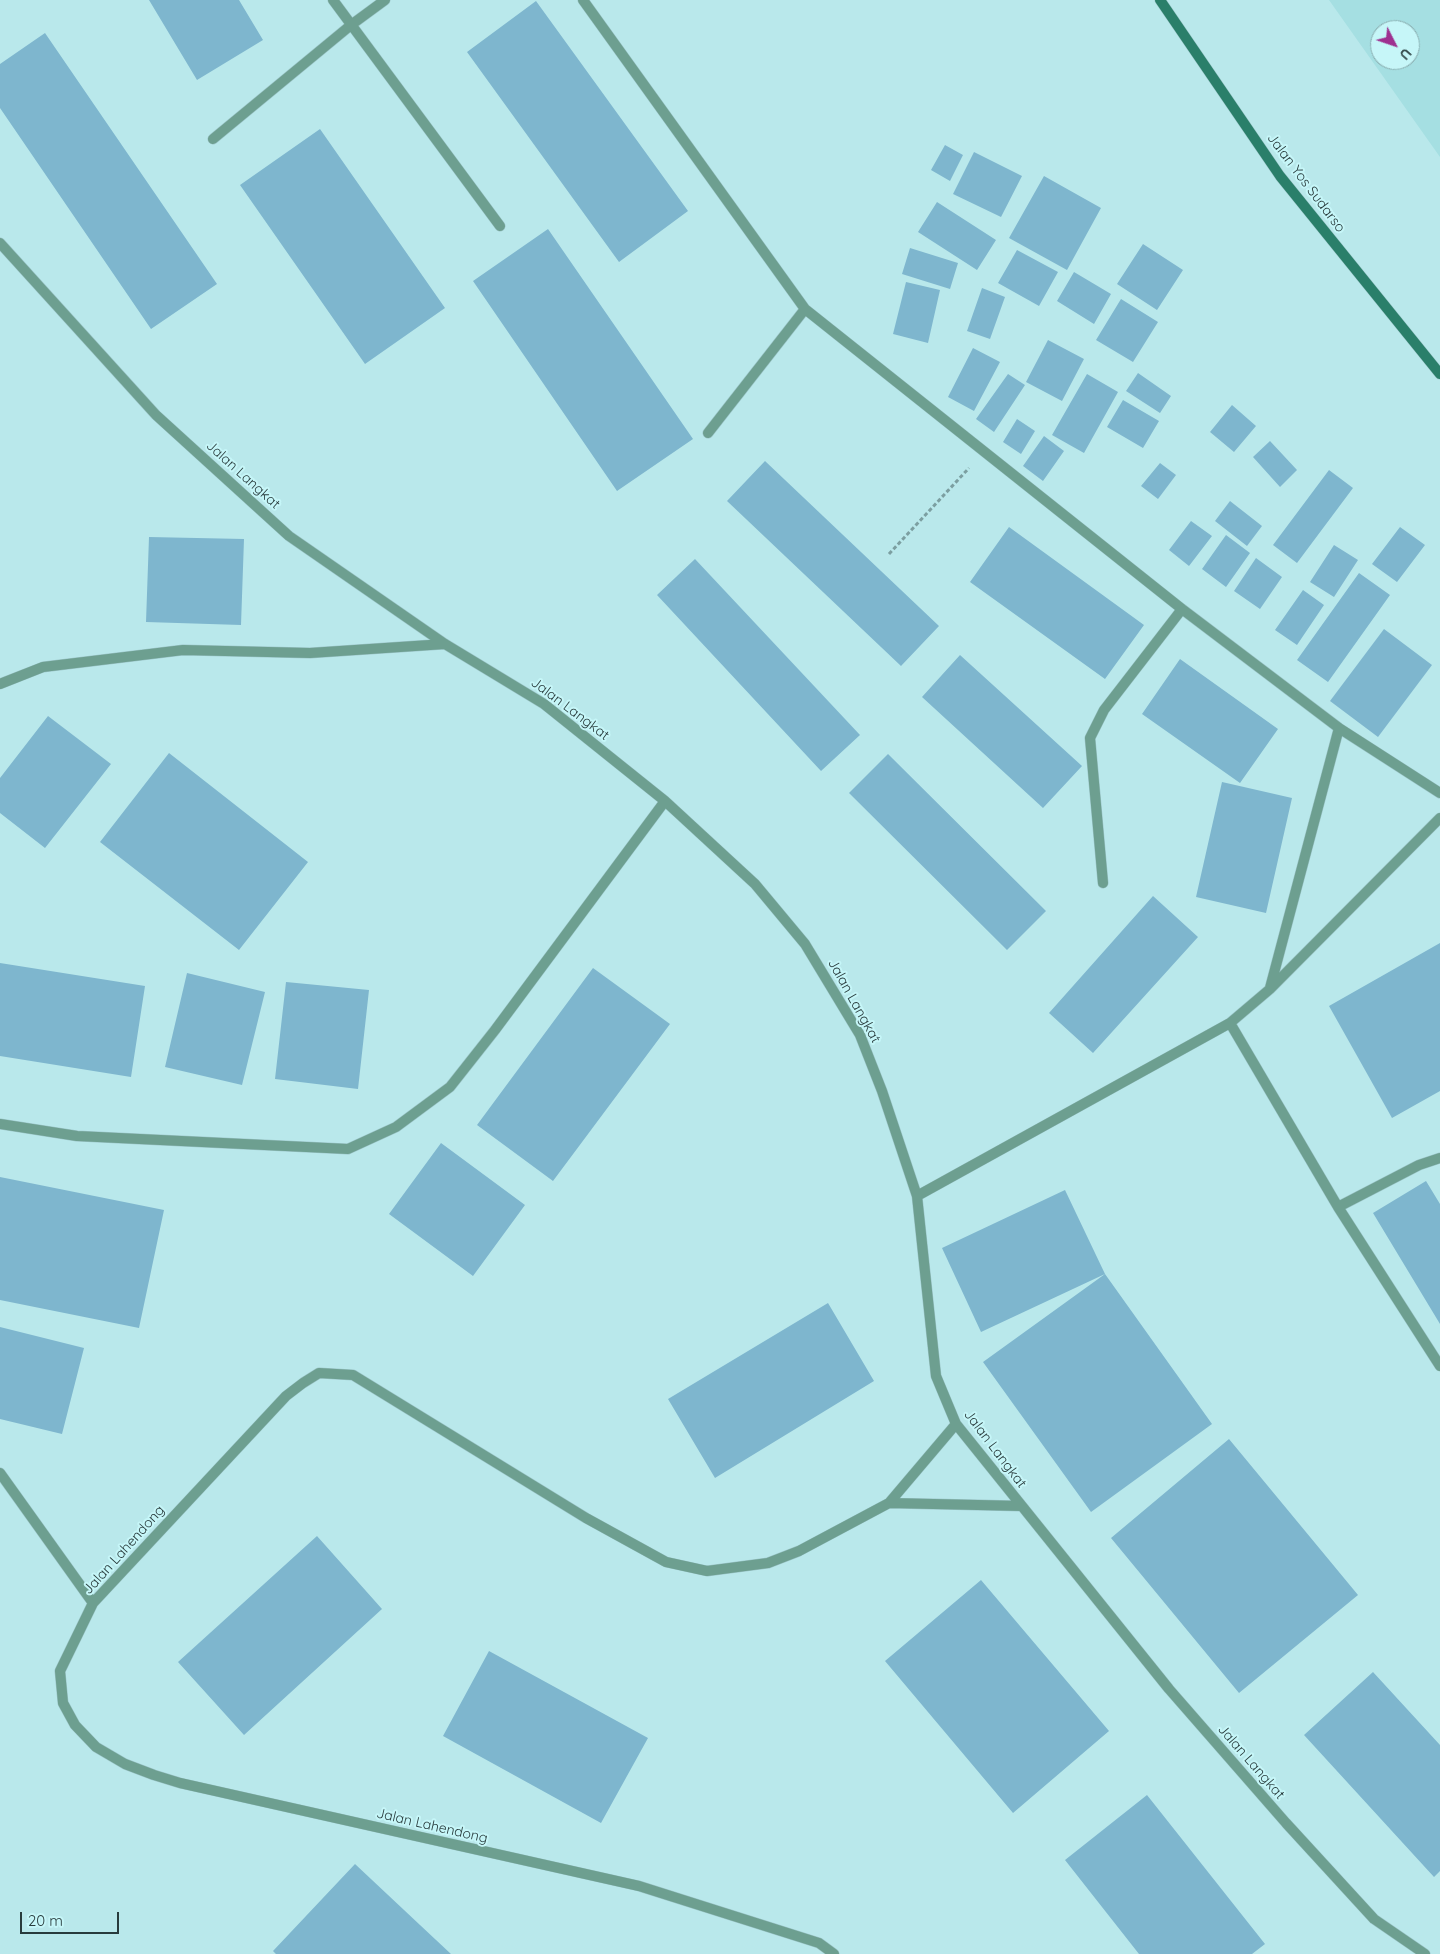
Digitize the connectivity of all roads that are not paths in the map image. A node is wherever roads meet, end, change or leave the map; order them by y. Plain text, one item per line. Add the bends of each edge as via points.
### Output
1 (333, 0) edge
2 (385, 0) edge
3 (583, 0) edge
4 (1160, 0) edge
5 (351, 25) junction
6 (213, 139) dead end
7 (500, 226) dead end
8 (0, 243) edge
9 (805, 309) junction
10 (1440, 374) edge
11 (708, 433) dead end
12 (1182, 609) junction
13 (445, 644) junction
14 (0, 684) edge
15 (1339, 728) junction
16 (1440, 792) edge
17 (664, 801) junction
18 (1440, 818) edge
19 (1103, 883) dead end
20 (1270, 989) junction
21 (1230, 1023) junction
22 (0, 1124) edge
23 (1440, 1158) edge
24 (917, 1196) junction
25 (1338, 1207) junction
26 (1440, 1366) edge
27 (956, 1424) junction
28 (0, 1473) edge
29 (888, 1503) junction
30 (1022, 1506) junction
31 (93, 1603) junction
32 (834, 1954) edge
33 (1426, 1954) edge

1 - 5 street
2 - 5 street
3 - 9 street
4 - 10 main road, Jalan Yos Sudarso via 1280,176
5 - 6 street
5 - 7 street
8 - 13 street, Jalan Langkat via 156,415 281,529
9 - 11 street
9 - 12 street
12 - 15 street
12 - 19 street via 1104,710 1090,738
13 - 14 street via 310,653 183,650 43,667
13 - 17 street, Jalan Langkat via 544,704
15 - 16 street
15 - 20 street
17 - 22 street via 450,1087 396,1127 348,1149 77,1136
17 - 24 street, Jalan Langkat via 755,884 805,944 860,1035
18 - 20 street
20 - 21 street
21 - 24 street
21 - 25 street
23 - 25 street
24 - 27 street, Jalan Langkat via 936,1376
25 - 26 street
27 - 29 street
27 - 30 street, Jalan Langkat
28 - 31 street
29 - 30 street
29 - 31 street, Jalan Lahendong via 799,1551 768,1563 706,1571 666,1562 586,1518 354,1375 320,1373 286,1396
30 - 33 street, Jalan Langkat via 1169,1689 1286,1823 1374,1919
31 - 32 street, Jalan Lahendong via 60,1671 63,1703 75,1725 96,1747 126,1764 154,1776 198,1787 639,1886 819,1943

